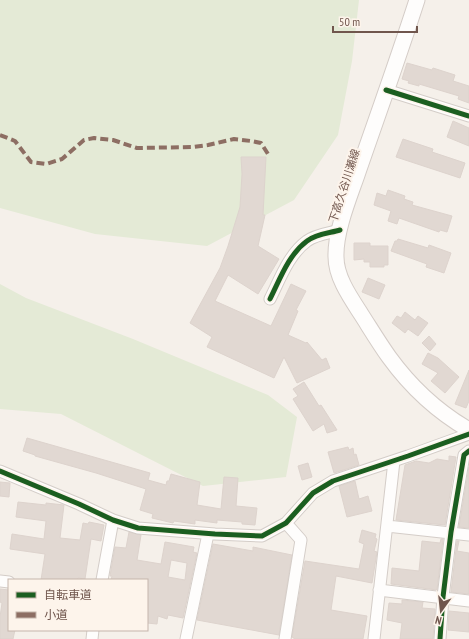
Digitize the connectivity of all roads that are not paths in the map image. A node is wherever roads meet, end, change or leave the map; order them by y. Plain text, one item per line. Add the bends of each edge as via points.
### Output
1 (417, 0) edge
2 (386, 90) junction
3 (469, 116) edge
4 (340, 230) junction
5 (270, 298) dead end
6 (469, 430) edge
7 (469, 434) edge
8 (469, 451) edge
9 (394, 461) junction
10 (0, 471) edge
11 (114, 520) junction
12 (286, 523) junction
13 (387, 526) junction
14 (451, 532) junction
15 (208, 534) junction
16 (469, 535) edge
17 (102, 579) edge
18 (378, 590) junction
19 (443, 598) junction
20 (469, 600) edge
21 (186, 639) edge
22 (285, 639) edge
23 (374, 639) edge
24 (440, 639) edge

1 - 2 main road, 下高久谷川瀬線
2 - 3 street
2 - 4 main road, 下高久谷川瀬線
4 - 5 street via 308,240 289,263
4 - 6 main road, 下高久谷川瀬線 via 336,246 338,273 389,358 433,405
7 - 9 street
8 - 14 street via 464,455
9 - 12 street via 333,481 313,493
9 - 13 street
10 - 11 street
11 - 15 street via 138,528
11 - 17 street
12 - 15 street via 262,536
12 - 22 street via 301,540
13 - 14 street
13 - 18 street
14 - 16 street
14 - 19 street
15 - 21 street
18 - 19 street
18 - 23 street
19 - 20 street
19 - 24 street

